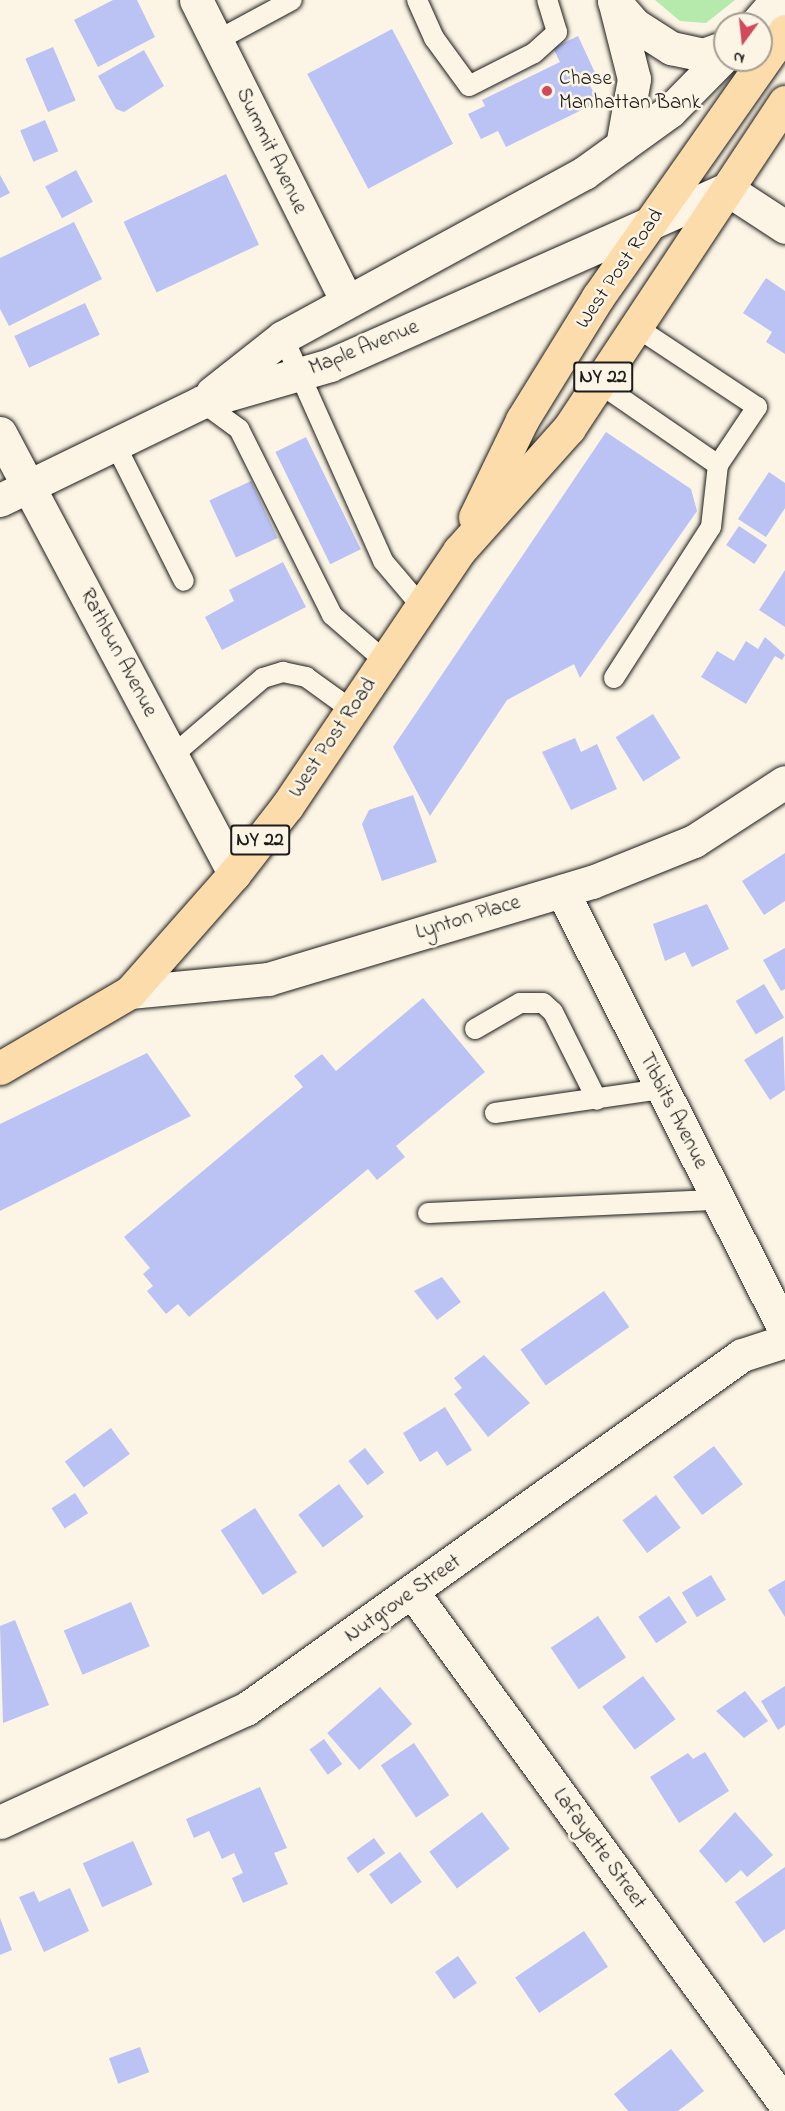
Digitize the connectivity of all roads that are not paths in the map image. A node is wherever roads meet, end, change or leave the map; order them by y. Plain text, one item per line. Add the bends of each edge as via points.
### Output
1 (196, 0) edge
2 (292, 0) edge
3 (417, 0) edge
4 (547, 0) edge
5 (614, 0) edge
6 (777, 0) edge
7 (766, 12) edge
8 (785, 31) edge
9 (216, 41) junction
10 (713, 51) edge
11 (713, 67) edge
12 (785, 102) edge
13 (622, 146) junction
14 (727, 189) junction
15 (651, 224) junction
16 (785, 227) edge
17 (347, 301) junction
18 (636, 327) junction
19 (283, 337) junction
20 (296, 375) junction
21 (599, 383) junction
22 (202, 402) junction
23 (0, 433) edge
24 (115, 444) junction
25 (718, 465) junction
26 (29, 486) junction
27 (0, 501) edge
28 (459, 551) junction
29 (184, 581) dead end
30 (422, 607) junction
31 (385, 661) junction
32 (614, 678) dead end
33 (352, 710) junction
34 (172, 756) junction
35 (785, 782) edge
36 (234, 874) junction
37 (561, 891) junction
38 (130, 992) junction
39 (475, 1029) dead end
40 (0, 1068) edge
41 (662, 1089) junction
42 (597, 1100) junction
43 (495, 1113) dead end
44 (719, 1200) junction
45 (428, 1213) dead end
46 (785, 1330) edge
47 (785, 1341) edge
48 (412, 1593) junction
49 (0, 1822) edge
50 (785, 2104) edge

1 - 9 street, Summit Avenue
2 - 9 lane
3 - 4 lane via 434,38 469,86 534,53 557,32
5 - 10 street via 635,25 670,48 703,55
5 - 13 street via 634,79
6 - 7 street
8 - 15 main road, West Post Road / NY 22
9 - 17 street, Summit Avenue
11 - 13 street, Maple Avenue via 670,111
12 - 14 main road, West Post Road / NY 22
13 - 17 street, Maple Avenue via 584,173
14 - 15 street, Maple Avenue
14 - 16 street
14 - 18 main road, West Post Road / NY 22
15 - 20 street, Maple Avenue via 330,365
15 - 28 main road, West Post Road / NY 22 via 522,420
17 - 19 street, Maple Avenue
18 - 21 main road, West Post Road / NY 22
18 - 25 lane via 757,407
19 - 20 lane
19 - 22 street, Maple Avenue
20 - 22 street, Maple Avenue
20 - 30 lane via 383,561
21 - 25 lane
21 - 28 main road, West Post Road / NY 22 via 569,428
22 - 24 street, Maple Avenue
22 - 31 lane via 239,429 332,615
23 - 26 street, Rathbun Avenue
24 - 26 street, Maple Avenue
24 - 29 lane
25 - 32 lane via 711,527
26 - 27 street, Maple Avenue
26 - 34 street, Rathbun Avenue
28 - 30 main road, West Post Road / NY 22
30 - 31 main road, West Post Road / NY 22
31 - 33 main road, West Post Road / NY 22
33 - 34 lane via 306,677 284,672 263,678
33 - 36 main road, West Post Road / NY 22
34 - 36 street, Rathbun Avenue
35 - 37 street, Lynton Place via 694,841
36 - 38 main road, West Post Road / NY 22
37 - 38 street, Lynton Place via 268,979
37 - 41 street, Tibbits Avenue
38 - 40 main road, West Post Road / NY 22
39 - 42 lane via 520,1003 543,1004 553,1012
41 - 42 lane
41 - 44 street, Tibbits Avenue
42 - 43 lane
44 - 45 lane
44 - 46 street, Tibbits Avenue
47 - 48 street, Nutgrove Street via 742,1355
48 - 49 street, Nutgrove Street via 246,1709
48 - 50 street, Lafayette Street

